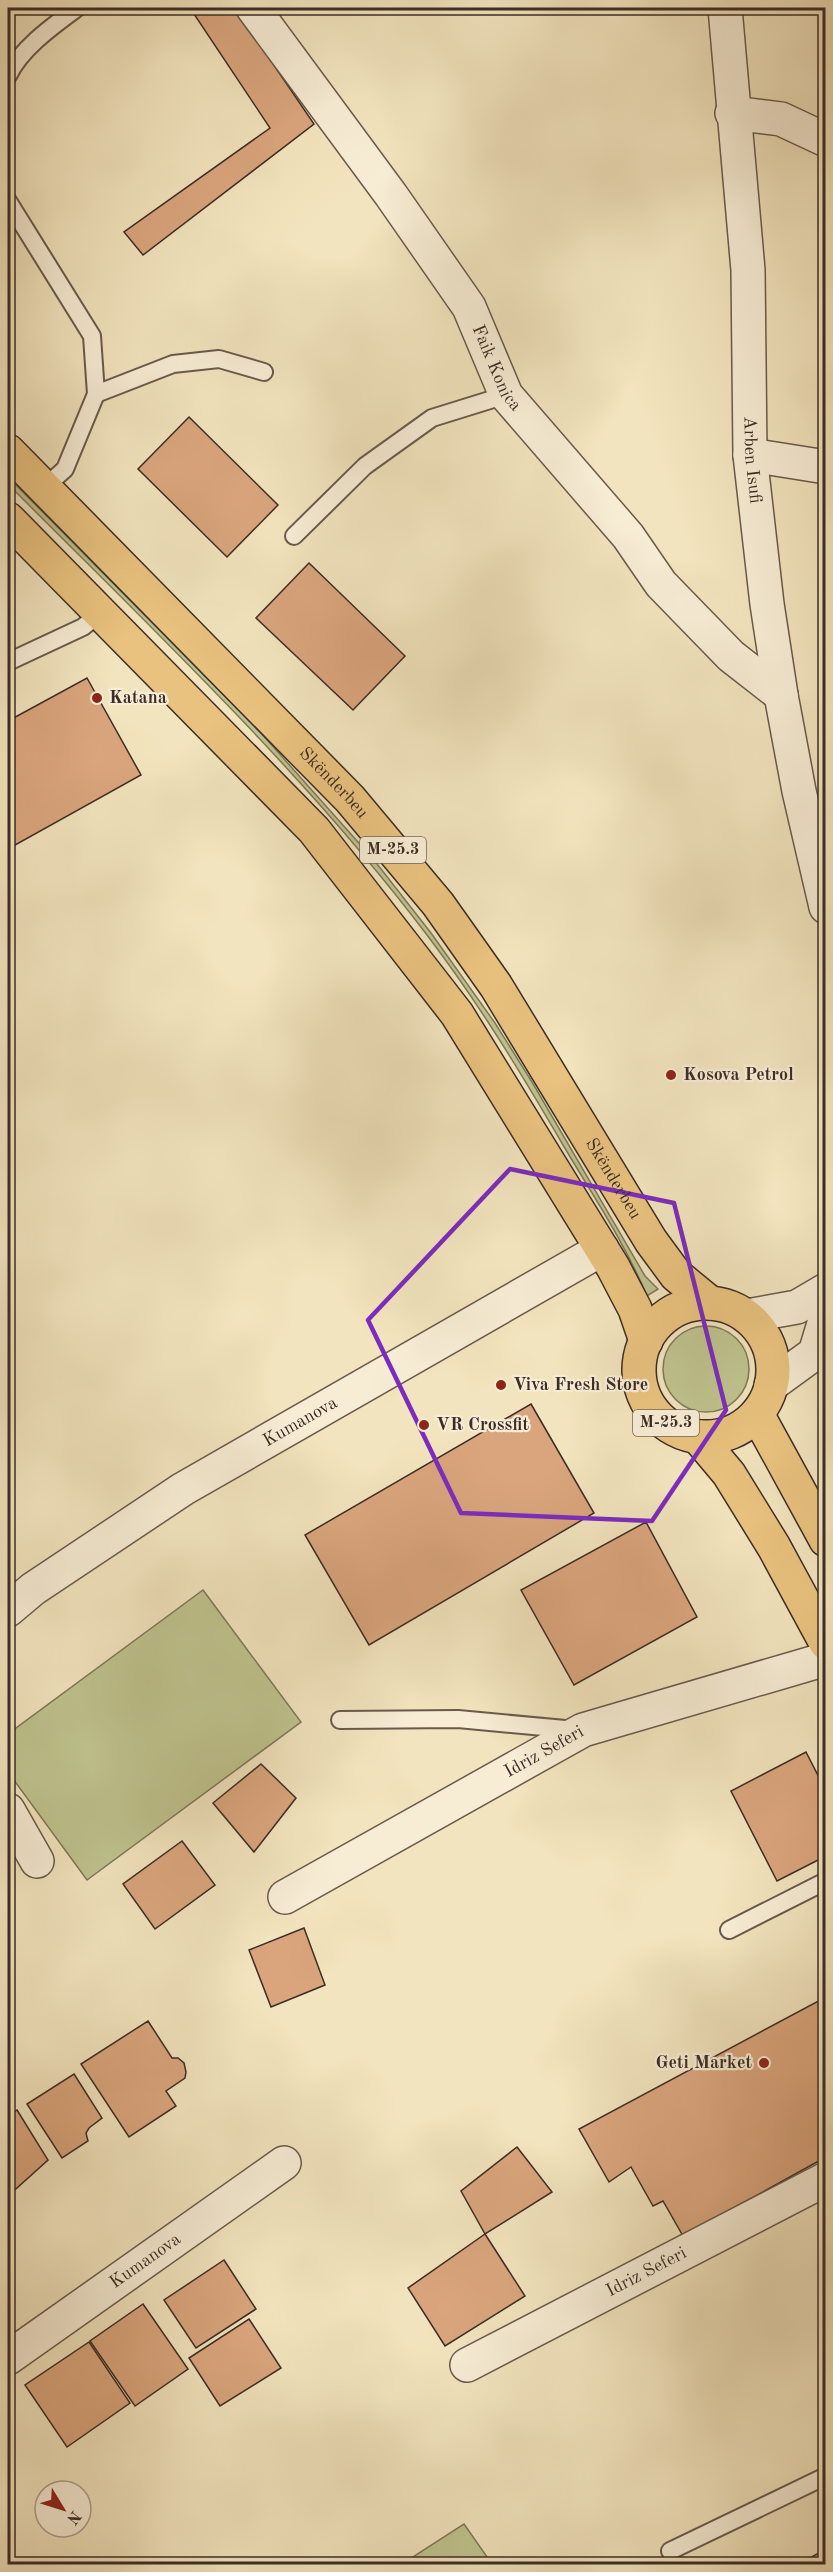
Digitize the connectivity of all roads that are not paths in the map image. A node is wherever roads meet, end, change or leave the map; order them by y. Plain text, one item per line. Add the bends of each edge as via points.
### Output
1 (77, 8) edge
2 (253, 8) edge
3 (724, 8) edge
4 (8, 76) edge
5 (732, 113) junction
6 (825, 140) edge
7 (8, 201) edge
8 (264, 372) dead end
9 (96, 394) junction
10 (506, 395) junction
11 (8, 451) edge
12 (750, 455) junction
13 (825, 467) edge
14 (44, 488) junction
15 (8, 519) edge
16 (294, 536) dead end
17 (100, 613) junction
18 (8, 662) edge
19 (781, 695) junction
20 (825, 907) edge
21 (602, 1249) junction
22 (825, 1290) edge
23 (710, 1303) junction
24 (747, 1316) junction
25 (825, 1317) edge
26 (646, 1341) junction
27 (764, 1400) junction
28 (698, 1437) junction
29 (825, 1540) edge
30 (8, 1610) edge
31 (825, 1643) edge
32 (825, 1659) edge
33 (340, 1720) dead end
34 (583, 1730) junction
35 (8, 1810) edge
36 (37, 1861) dead end
37 (825, 1881) edge
38 (285, 1897) dead end
39 (729, 1930) dead end
40 (284, 2163) dead end
41 (825, 2179) edge
42 (8, 2358) edge
43 (467, 2365) dead end
44 (825, 2476) edge
45 (670, 2551) dead end

1 - 4 lane via 47,31
2 - 10 street, Faik Konica via 469,307
3 - 5 street, Arben Isufi
5 - 6 street via 781,119
5 - 12 street, Arben Isufi via 748,270
7 - 9 lane via 92,336
8 - 9 lane via 219,359 173,364
9 - 14 lane via 64,469
10 - 16 lane via 432,418 365,466
10 - 19 street, Faik Konica via 628,536 661,584 731,656
11 - 14 main road, Skënderbeu / M-25.3
12 - 13 street
12 - 19 street, Arben Isufi
14 - 23 main road, Skënderbeu / M-25.3 via 350,799 438,903 496,986 651,1241 676,1275
15 - 17 main road, M-25.3
17 - 18 lane via 83,627
17 - 21 main road, M-25.3 via 314,830 457,1014
19 - 20 street, Arben Isufi
21 - 26 main road, M-25.3 via 635,1309
21 - 30 street, Kumanova via 183,1489 33,1589
22 - 24 street via 797,1307
23 - 24 main road, M-25.3 via 729,1306
23 - 26 main road, M-25.3 via 672,1312 657,1324
24 - 27 main road, M-25.3 via 770,1347 773,1366
25 - 27 street via 815,1353
26 - 28 main road, M-25.3 via 640,1358 640,1376 652,1410 665,1423
27 - 28 main road, M-25.3 via 736,1430
27 - 29 main road, M-25.3
28 - 31 main road, M-25.3 via 729,1474 774,1547
32 - 34 street, Idriz Seferi
33 - 34 lane via 458,1719
34 - 38 street, Idriz Seferi
35 - 36 street
37 - 39 lane
40 - 42 street, Kumanova
41 - 43 street, Idriz Seferi
44 - 45 lane

